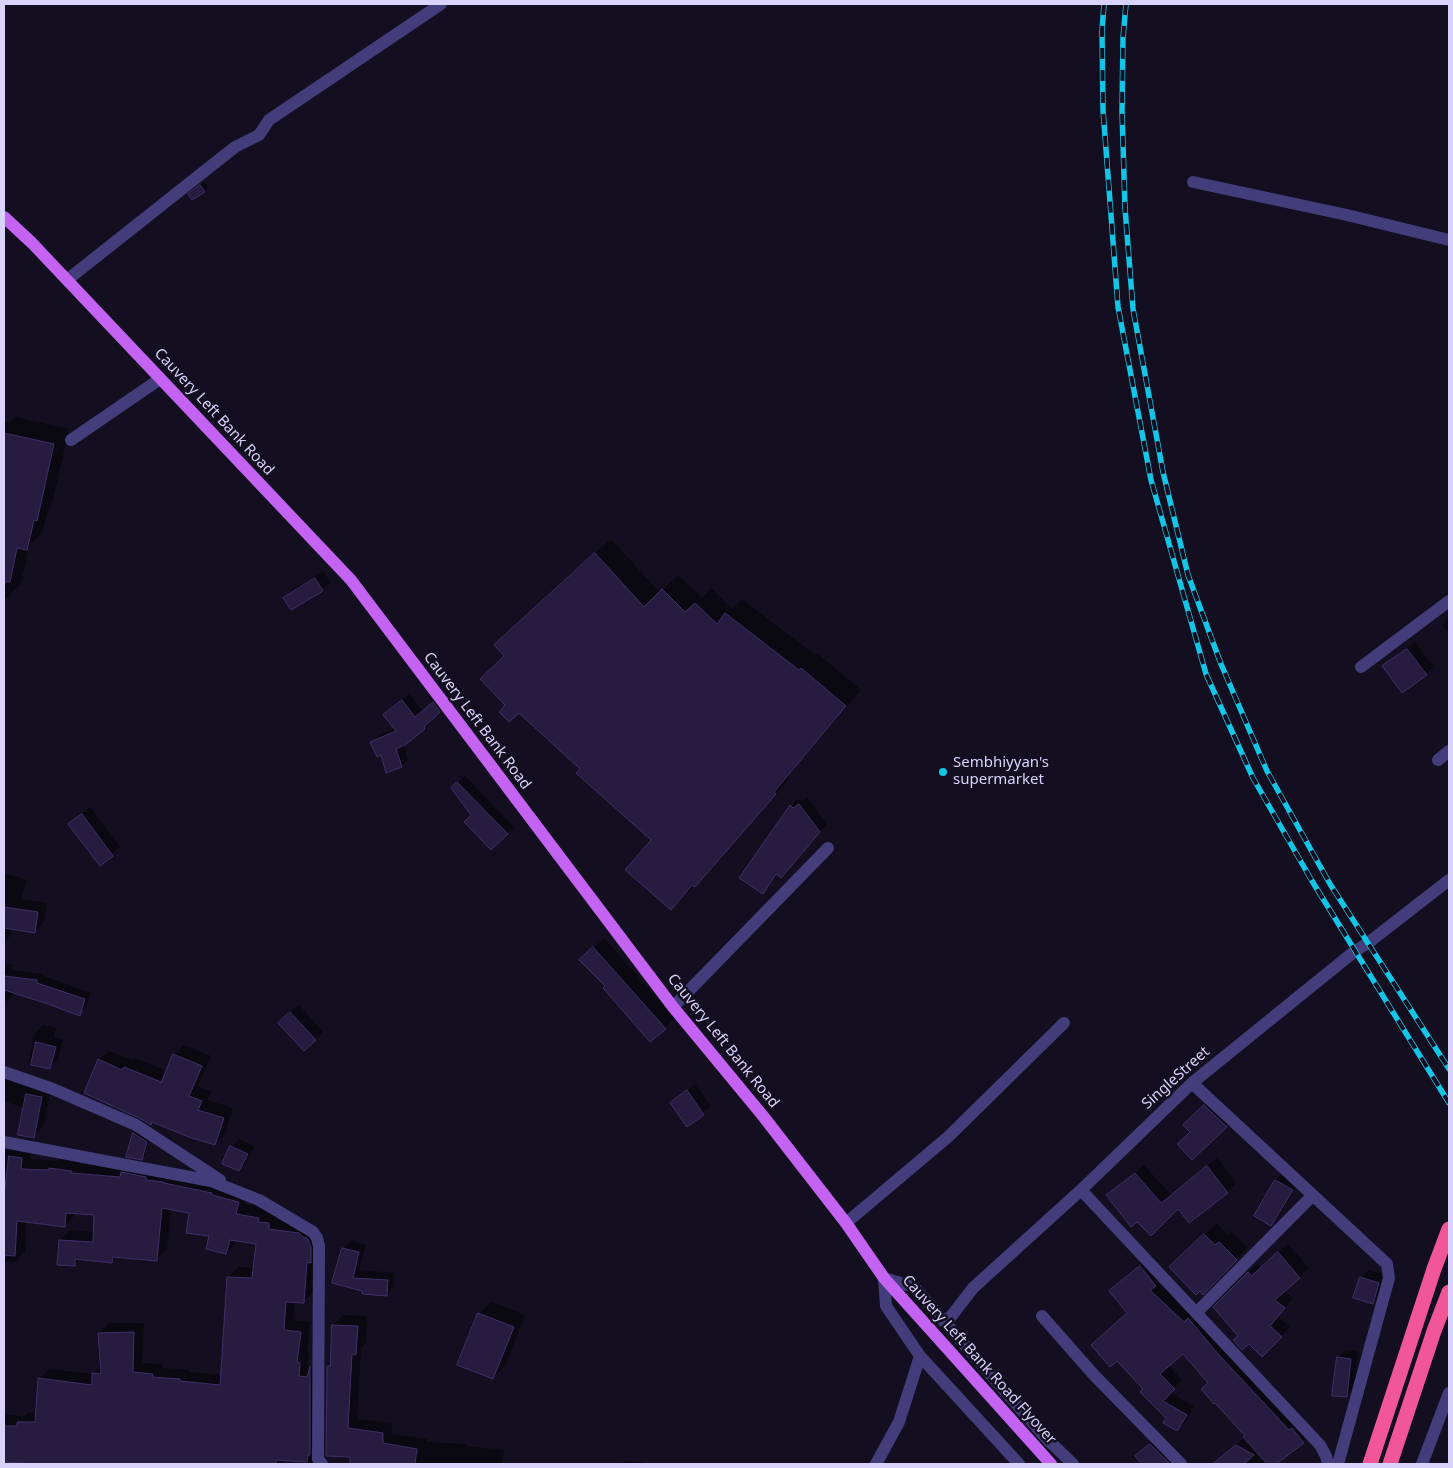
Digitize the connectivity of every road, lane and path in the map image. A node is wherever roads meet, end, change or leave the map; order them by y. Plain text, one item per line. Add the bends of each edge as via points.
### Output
1 (442, 4) edge
2 (1193, 182) dead end
3 (4, 217) edge
4 (1449, 240) edge
5 (67, 280) junction
6 (160, 379) junction
7 (71, 440) dead end
8 (1449, 601) edge
9 (1361, 666) dead end
10 (1449, 751) edge
11 (1438, 760) dead end
12 (828, 848) dead end
13 (1449, 880) edge
14 (673, 1007) junction
15 (1064, 1023) dead end
16 (4, 1072) edge
17 (1192, 1083) junction
18 (4, 1142) edge
19 (233, 1189) junction
20 (1081, 1190) junction
21 (1313, 1194) junction
22 (846, 1223) junction
23 (1449, 1229) edge
24 (884, 1278) junction
25 (1449, 1292) edge
26 (1196, 1313) junction
27 (1042, 1316) dead end
28 (946, 1323) junction
29 (920, 1356) junction
30 (1449, 1393) edge
31 (316, 1463) edge
32 (876, 1464) edge
33 (1018, 1464) edge
34 (1050, 1464) edge
35 (1073, 1464) edge
36 (1181, 1464) edge
37 (1328, 1464) edge
38 (1338, 1464) edge
39 (1370, 1464) edge
40 (1390, 1464) edge
41 (1422, 1464) edge

1 - 5 street via 269,120 259,135 236,147
2 - 4 street
3 - 5 main road, Cauvery Left Bank Road
5 - 6 main road, Cauvery Left Bank Road
6 - 7 street
6 - 14 main road, Cauvery Left Bank Road via 351,580
8 - 9 street
10 - 11 street
12 - 14 street
13 - 17 street, SingleStreet via 1355,951
14 - 22 main road, Cauvery Left Bank Road
15 - 22 street via 948,1137
16 - 19 street via 136,1125
17 - 20 street, SingleStreet
17 - 21 street
18 - 19 street
19 - 31 street via 284,1214 317,1238
20 - 26 street
20 - 28 street, SingleStreet via 973,1288
21 - 26 street
21 - 38 street via 1381,1257 1389,1271
22 - 24 main road, Cauvery Left Bank Road
23 - 39 highway
24 - 28 street via 914,1287
24 - 29 street via 886,1306
24 - 34 main road, Cauvery Left Bank Road Flyover
25 - 40 highway
26 - 37 street via 1320,1445
27 - 36 street
28 - 35 street via 1048,1440
29 - 32 street via 898,1422
29 - 33 street
30 - 41 street

